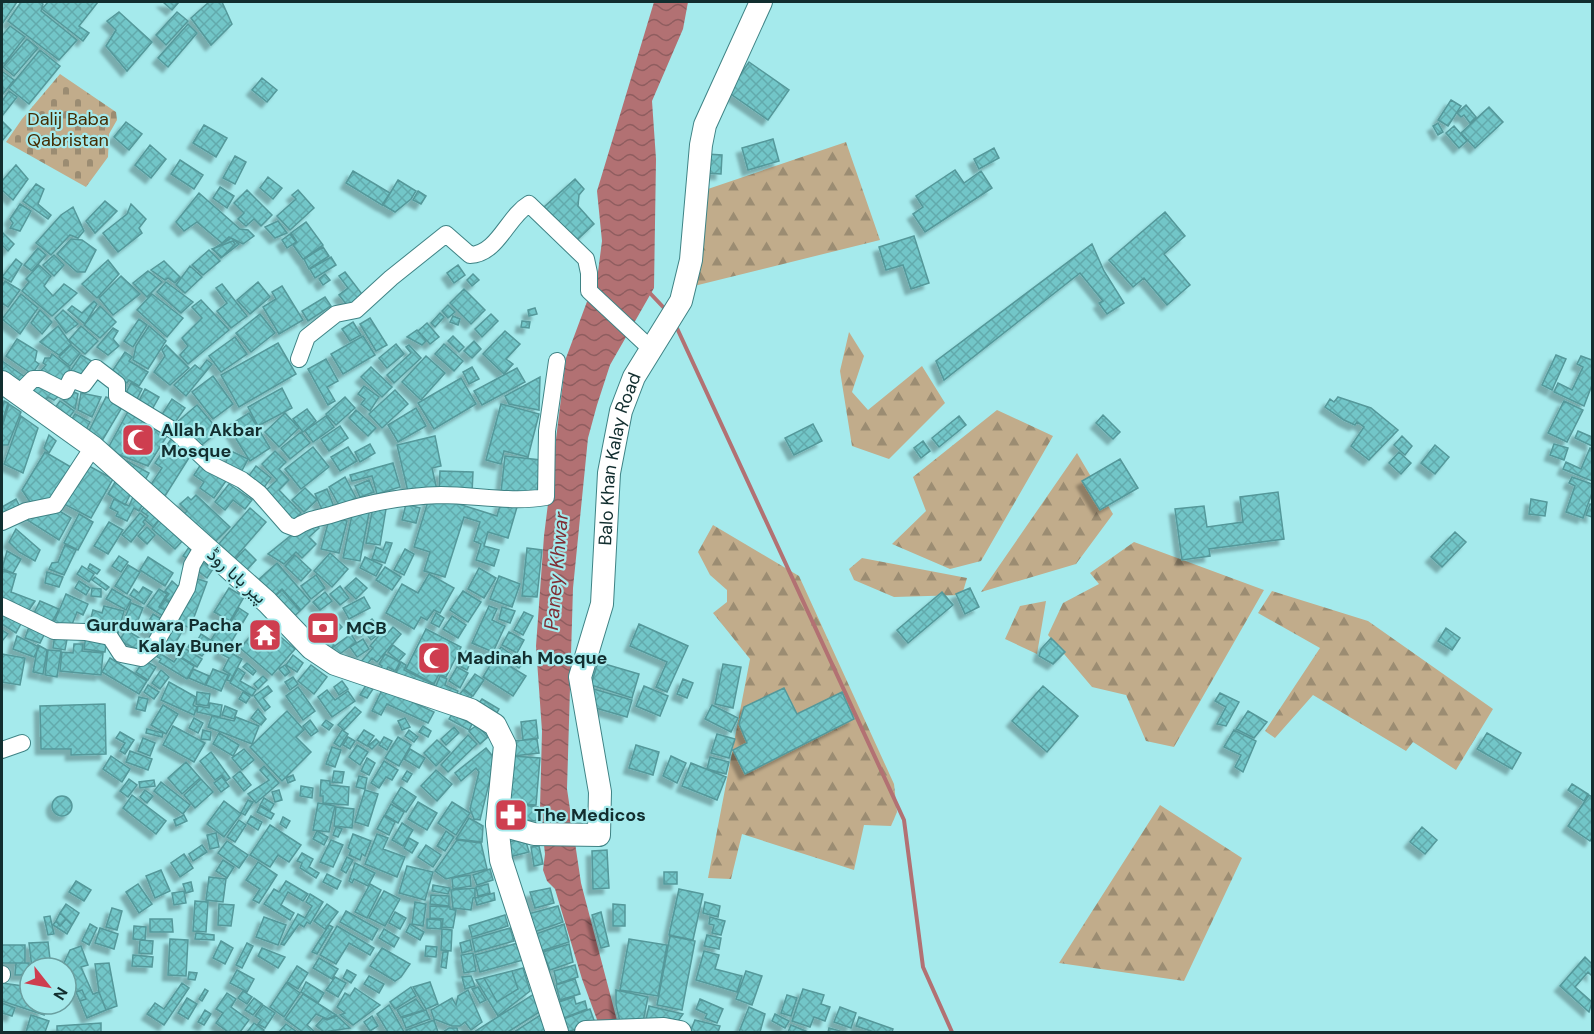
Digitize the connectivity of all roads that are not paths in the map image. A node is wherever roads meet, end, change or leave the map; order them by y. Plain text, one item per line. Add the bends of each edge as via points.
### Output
1 (761, 2) edge
2 (650, 348) junction
3 (299, 359) dead end
4 (557, 361) dead end
5 (10, 388) edge
6 (93, 447) junction
7 (2, 522) edge
8 (203, 546) junction
9 (2, 606) edge
10 (22, 743) dead end
11 (2, 750) edge
12 (497, 824) junction
13 (635, 1031) edge
14 (557, 1032) edge
15 (587, 1032) edge
16 (680, 1032) edge

1 - 2 street, Balo Khan Kalay Road via 705,125 691,260 681,301
2 - 3 street via 589,291 586,259 529,204 493,244 477,255 470,255 447,234 356,310 336,314 307,337
2 - 12 street, Balo Khan Kalay Road via 621,411 609,472 602,604 580,677 600,792 599,835 534,834
4 - 5 street via 547,431 546,497 530,500 441,495 376,501 309,518 295,528 287,525 242,480 210,464 176,432 117,396 117,384 96,368 84,384 71,379 65,391 41,379
5 - 6 street, پیر بابا روڈ
6 - 7 street via 55,505 26,511
6 - 8 street, پیر بابا روڈ
8 - 9 street via 192,565 188,588 153,648 141,658 121,654 110,637 54,631
8 - 12 street, پیر بابا روڈ via 267,602 311,648 335,664 471,710 495,725 505,745
10 - 11 street
12 - 14 street via 501,860
13 - 15 street
13 - 16 street

